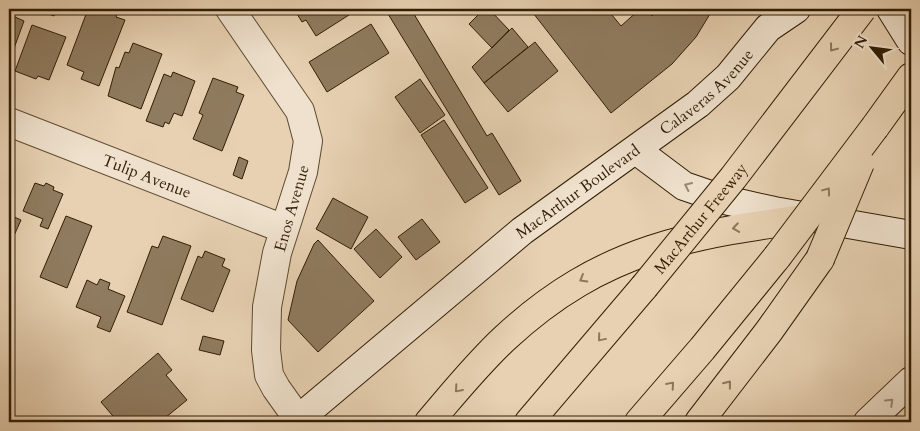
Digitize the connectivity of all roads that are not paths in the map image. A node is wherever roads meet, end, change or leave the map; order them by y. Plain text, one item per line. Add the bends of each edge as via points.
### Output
1 (230, 9) edge
2 (796, 9) edge
3 (862, 9) edge
4 (892, 9) edge
5 (772, 19) edge
6 (911, 41) edge
7 (911, 77) edge
8 (9, 122) edge
9 (875, 127) junction
10 (636, 150) junction
11 (819, 217) junction
12 (284, 229) junction
13 (911, 235) edge
14 (911, 381) edge
15 (296, 421) edge
16 (429, 422) edge
17 (529, 422) edge
18 (639, 422) edge
19 (699, 422) edge
20 (868, 422) edge

1 - 12 main road, Enos Avenue via 300,111 308,140 303,172
2 - 5 main road, Calaveras Avenue
3 -> 17 highway, MacArthur Freeway, bridge via 733,178
4 - 6 main road
5 - 10 main road, Calaveras Avenue via 728,76 698,104
7 - 9 highway
8 - 12 main road, Tulip Avenue
18 -> 9 highway, bridge via 776,258
19 -> 9 highway, bridge via 820,259
11 -> 10 main road, MacArthur Boulevard via 725,200 684,186
10 - 15 main road, MacArthur Boulevard via 522,230
11 - 13 main road, MacArthur Boulevard
11 -> 16 highway via 693,236 606,266 537,310 505,338
12 - 15 main road, Enos Avenue via 267,307 266,350 270,378
20 -> 14 main road

